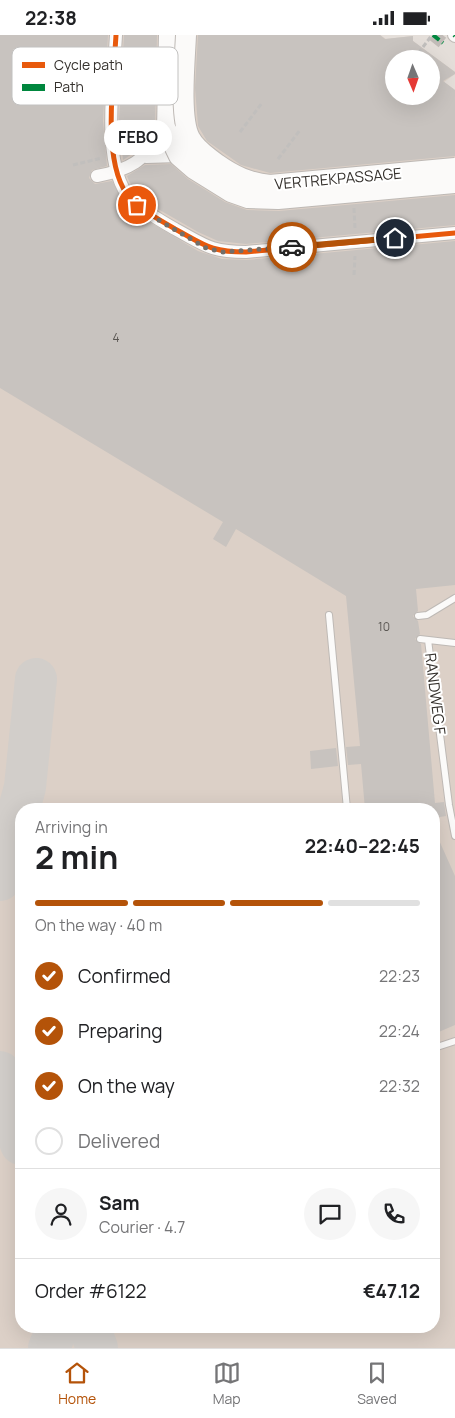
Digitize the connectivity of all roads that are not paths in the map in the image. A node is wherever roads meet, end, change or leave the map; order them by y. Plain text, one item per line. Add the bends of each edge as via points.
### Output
1 (186, 35) edge
2 (114, 105) edge
3 (167, 105) edge
4 (166, 131) junction
5 (146, 157) junction
6 (179, 157) junction
7 (455, 168) edge
8 (117, 173) junction
9 (97, 176) dead end
10 (455, 183) edge
11 (455, 233) edge
12 (455, 598) edge
13 (329, 615) dead end
14 (418, 616) dead end
15 (420, 639) dead end
16 (428, 640) junction
17 (455, 643) edge
18 (346, 803) edge
19 (455, 836) edge
20 (455, 1041) edge
21 (440, 1046) edge

1 - 7 main road, VERTREKPASSAGE, bridge via 184,120 189,137 200,151 233,175 254,184 270,185
2 - 8 street via 113,156
3 - 4 main road, VERTREKPASSAGE
4 - 5 street
4 - 6 main road, VERTREKPASSAGE, bridge
5 - 6 street
5 - 8 street
6 - 10 main road, VERTREKPASSAGE, bridge via 231,192 248,198 278,199
8 - 9 street
8 - 11 street via 129,198 145,212 206,248 222,252
12 - 14 lane via 427,615
13 - 18 lane
15 - 16 lane
16 - 17 lane
16 - 19 lane, RANDWEG F
20 - 21 lane

